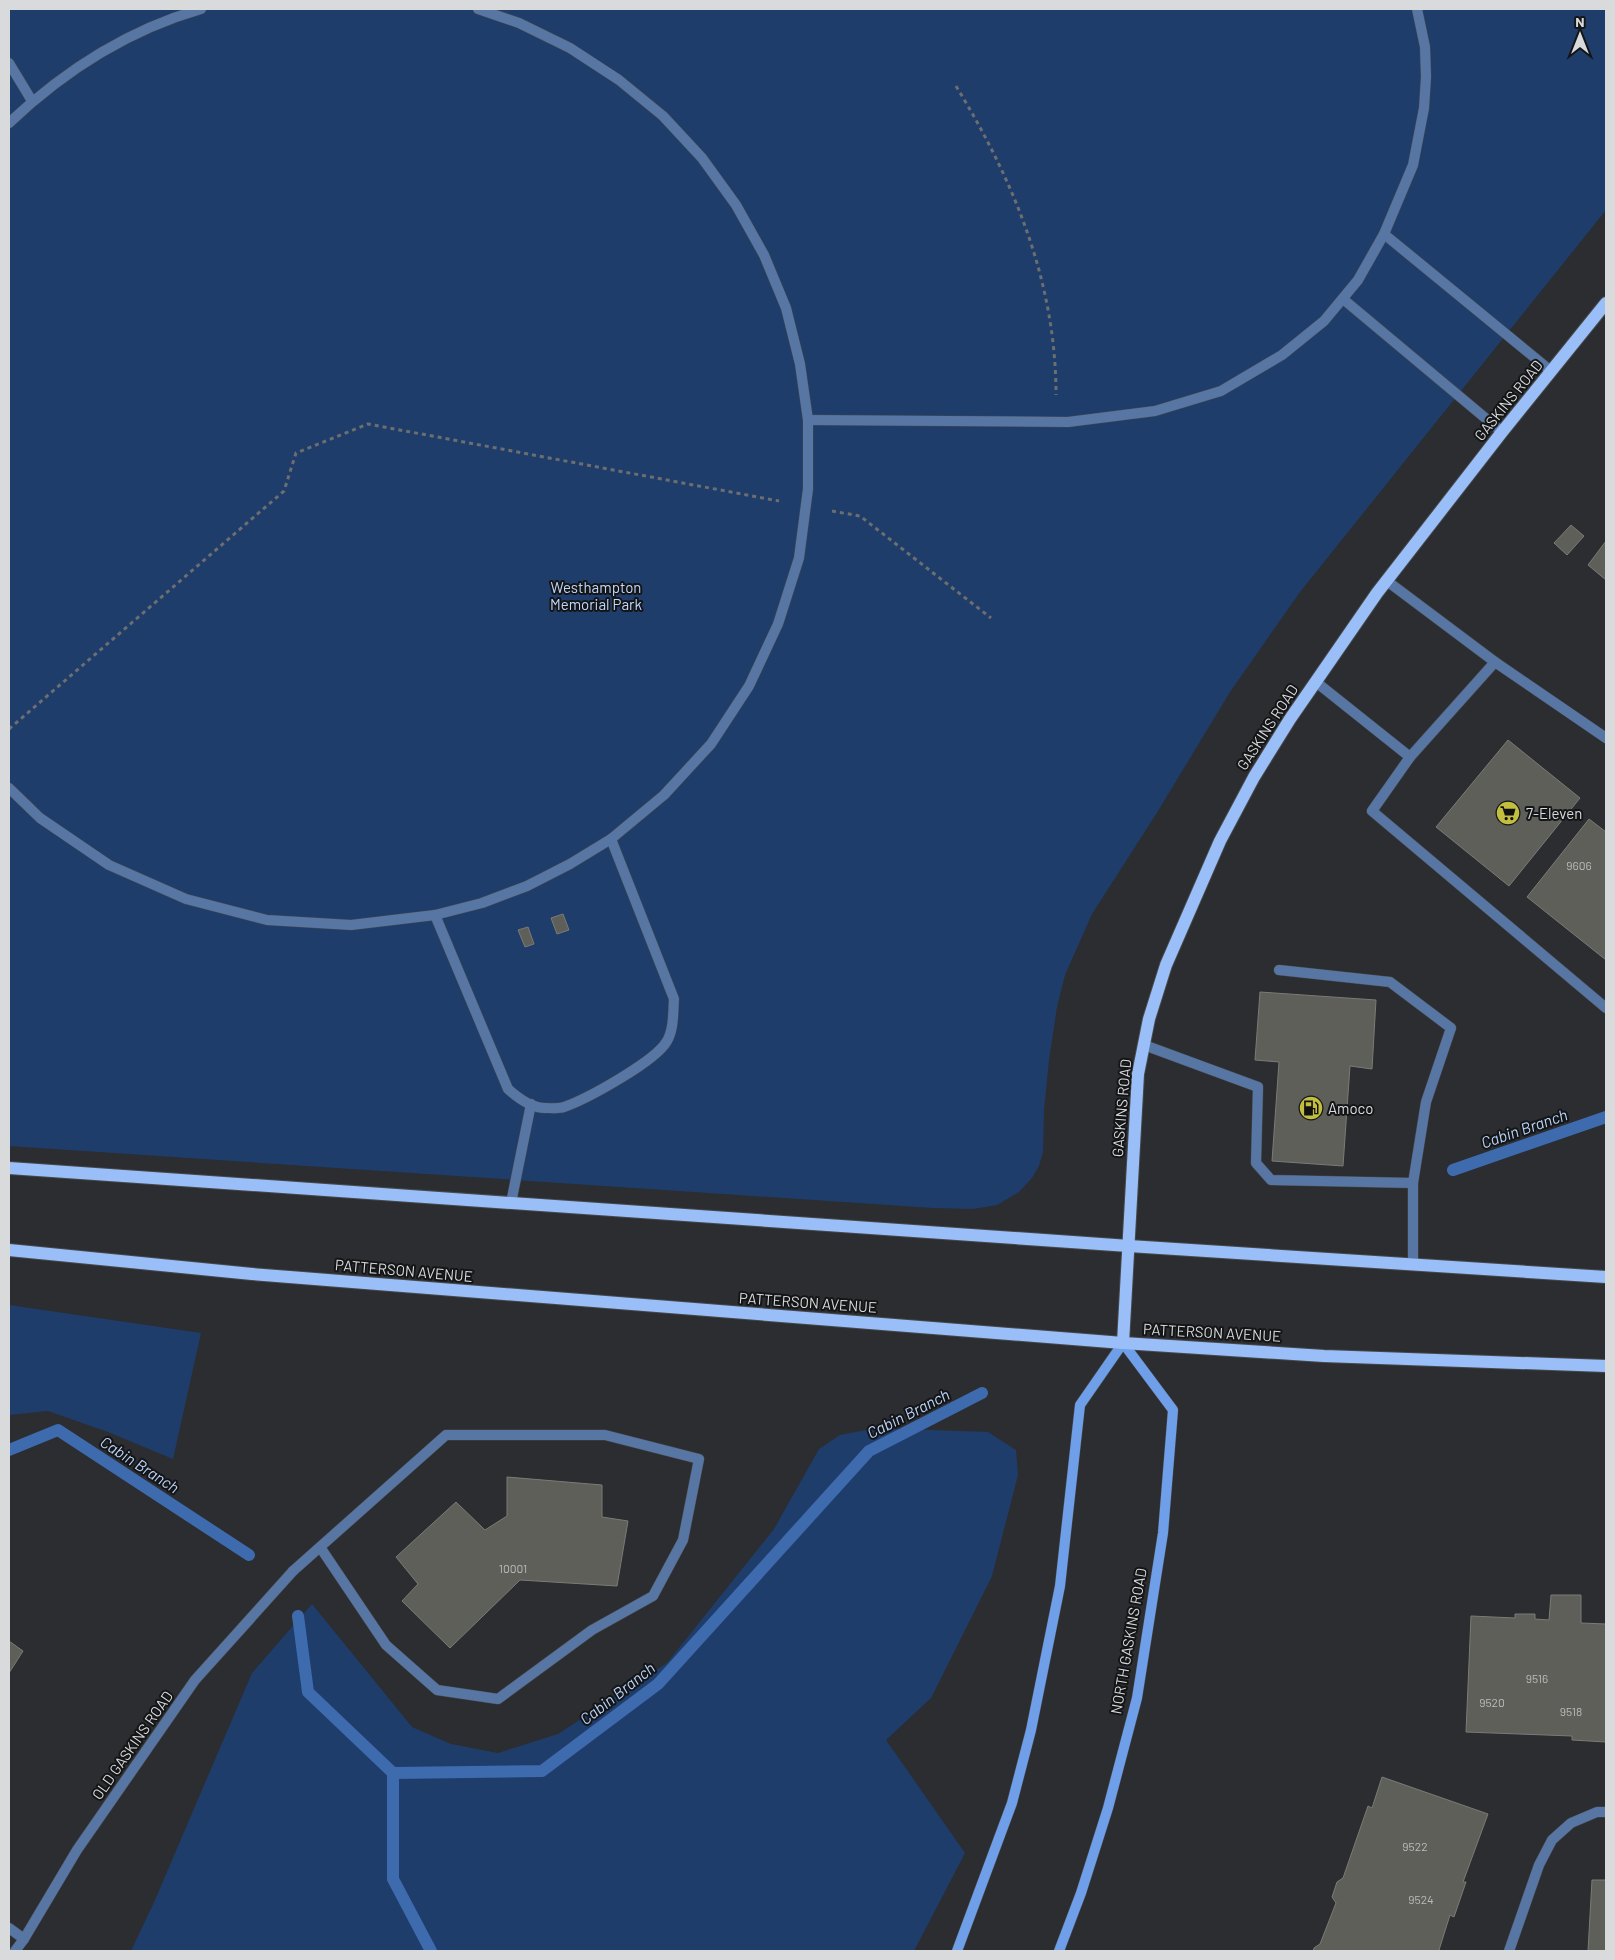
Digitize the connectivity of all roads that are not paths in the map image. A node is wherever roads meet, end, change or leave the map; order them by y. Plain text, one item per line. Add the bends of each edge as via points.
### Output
1 (201, 9) edge
2 (478, 9) edge
3 (1417, 9) edge
4 (9, 63) edge
5 (32, 101) junction
6 (9, 123) edge
7 (1384, 234) junction
8 (1343, 299) junction
9 (1606, 303) edge
10 (1551, 371) junction
11 (808, 420) junction
12 (1502, 432) junction
13 (1387, 581) junction
14 (1495, 662) junction
15 (1316, 682) junction
16 (1606, 738) edge
17 (1410, 757) junction
18 (9, 788) edge
19 (611, 839) junction
20 (435, 915) junction
21 (1279, 970) dead end
22 (1606, 1008) edge
23 (1144, 1045) junction
24 (530, 1104) junction
25 (9, 1168) edge
26 (1413, 1183) junction
27 (511, 1203) junction
28 (1129, 1246) junction
29 (9, 1250) edge
30 (1413, 1264) junction
31 (1606, 1278) edge
32 (1123, 1343) junction
33 (1606, 1366) edge
34 (320, 1547) junction
35 (1606, 1812) edge
36 (9, 1928) edge
37 (24, 1939) junction
38 (15, 1951) edge
39 (957, 1951) edge
40 (1059, 1951) edge
41 (1509, 1951) edge

1 - 5 street via 127,37 78,66
2 - 11 street via 519,23 570,48 619,80 663,116 702,158 736,205 764,255 786,308 800,364
3 - 7 street via 1425,46 1424,108 1413,165
4 - 5 street
5 - 6 street
7 - 8 street via 1358,280
7 - 10 street
8 - 11 street via 1324,321 1282,355 1222,391 1155,411 1056,422
8 - 12 street
9 - 10 main road, GASKINS ROAD
10 - 12 main road, GASKINS ROAD
11 - 19 street via 808,489 798,558 781,614 749,686 704,751 664,795
12 - 13 main road, GASKINS ROAD
13 - 14 street
13 - 15 main road, GASKINS ROAD
14 - 16 street
14 - 17 street
15 - 17 street
15 - 23 main road, GASKINS ROAD via 1254,778 1220,841 1166,965
17 - 22 street via 1372,811
18 - 20 street via 40,818 109,865 186,899 267,920 352,925
19 - 20 street via 527,886 482,903
19 - 24 street via 674,999 668,1040 660,1050 617,1080 584,1098 562,1108
20 - 24 street via 508,1089
21 - 26 street via 1390,982 1452,1028 1426,1102
23 - 26 street via 1258,1087 1256,1163 1271,1180
23 - 28 main road, GASKINS ROAD via 1138,1074
24 - 27 street
25 - 27 main road
26 - 30 street
27 - 28 main road
28 - 30 main road
28 - 32 main road
29 - 32 main road, PATTERSON AVENUE via 252,1274
30 - 31 main road
32 - 33 main road, PATTERSON AVENUE via 1324,1356
32 - 39 main road via 1080,1405 1060,1586 1031,1730 1012,1803
32 - 40 main road, NORTH GASKINS ROAD via 1173,1410 1163,1533 1137,1698 1108,1808
34 - 34 street, OLD GASKINS ROAD via 446,1435 605,1435 699,1459 683,1540 653,1596 592,1630 498,1699 437,1690 386,1644
34 - 37 street, OLD GASKINS ROAD via 292,1571 196,1680 77,1850
35 - 41 street via 1597,1812 1571,1823 1552,1840 1539,1865
36 - 37 street
37 - 38 street, OLD GASKINS ROAD

